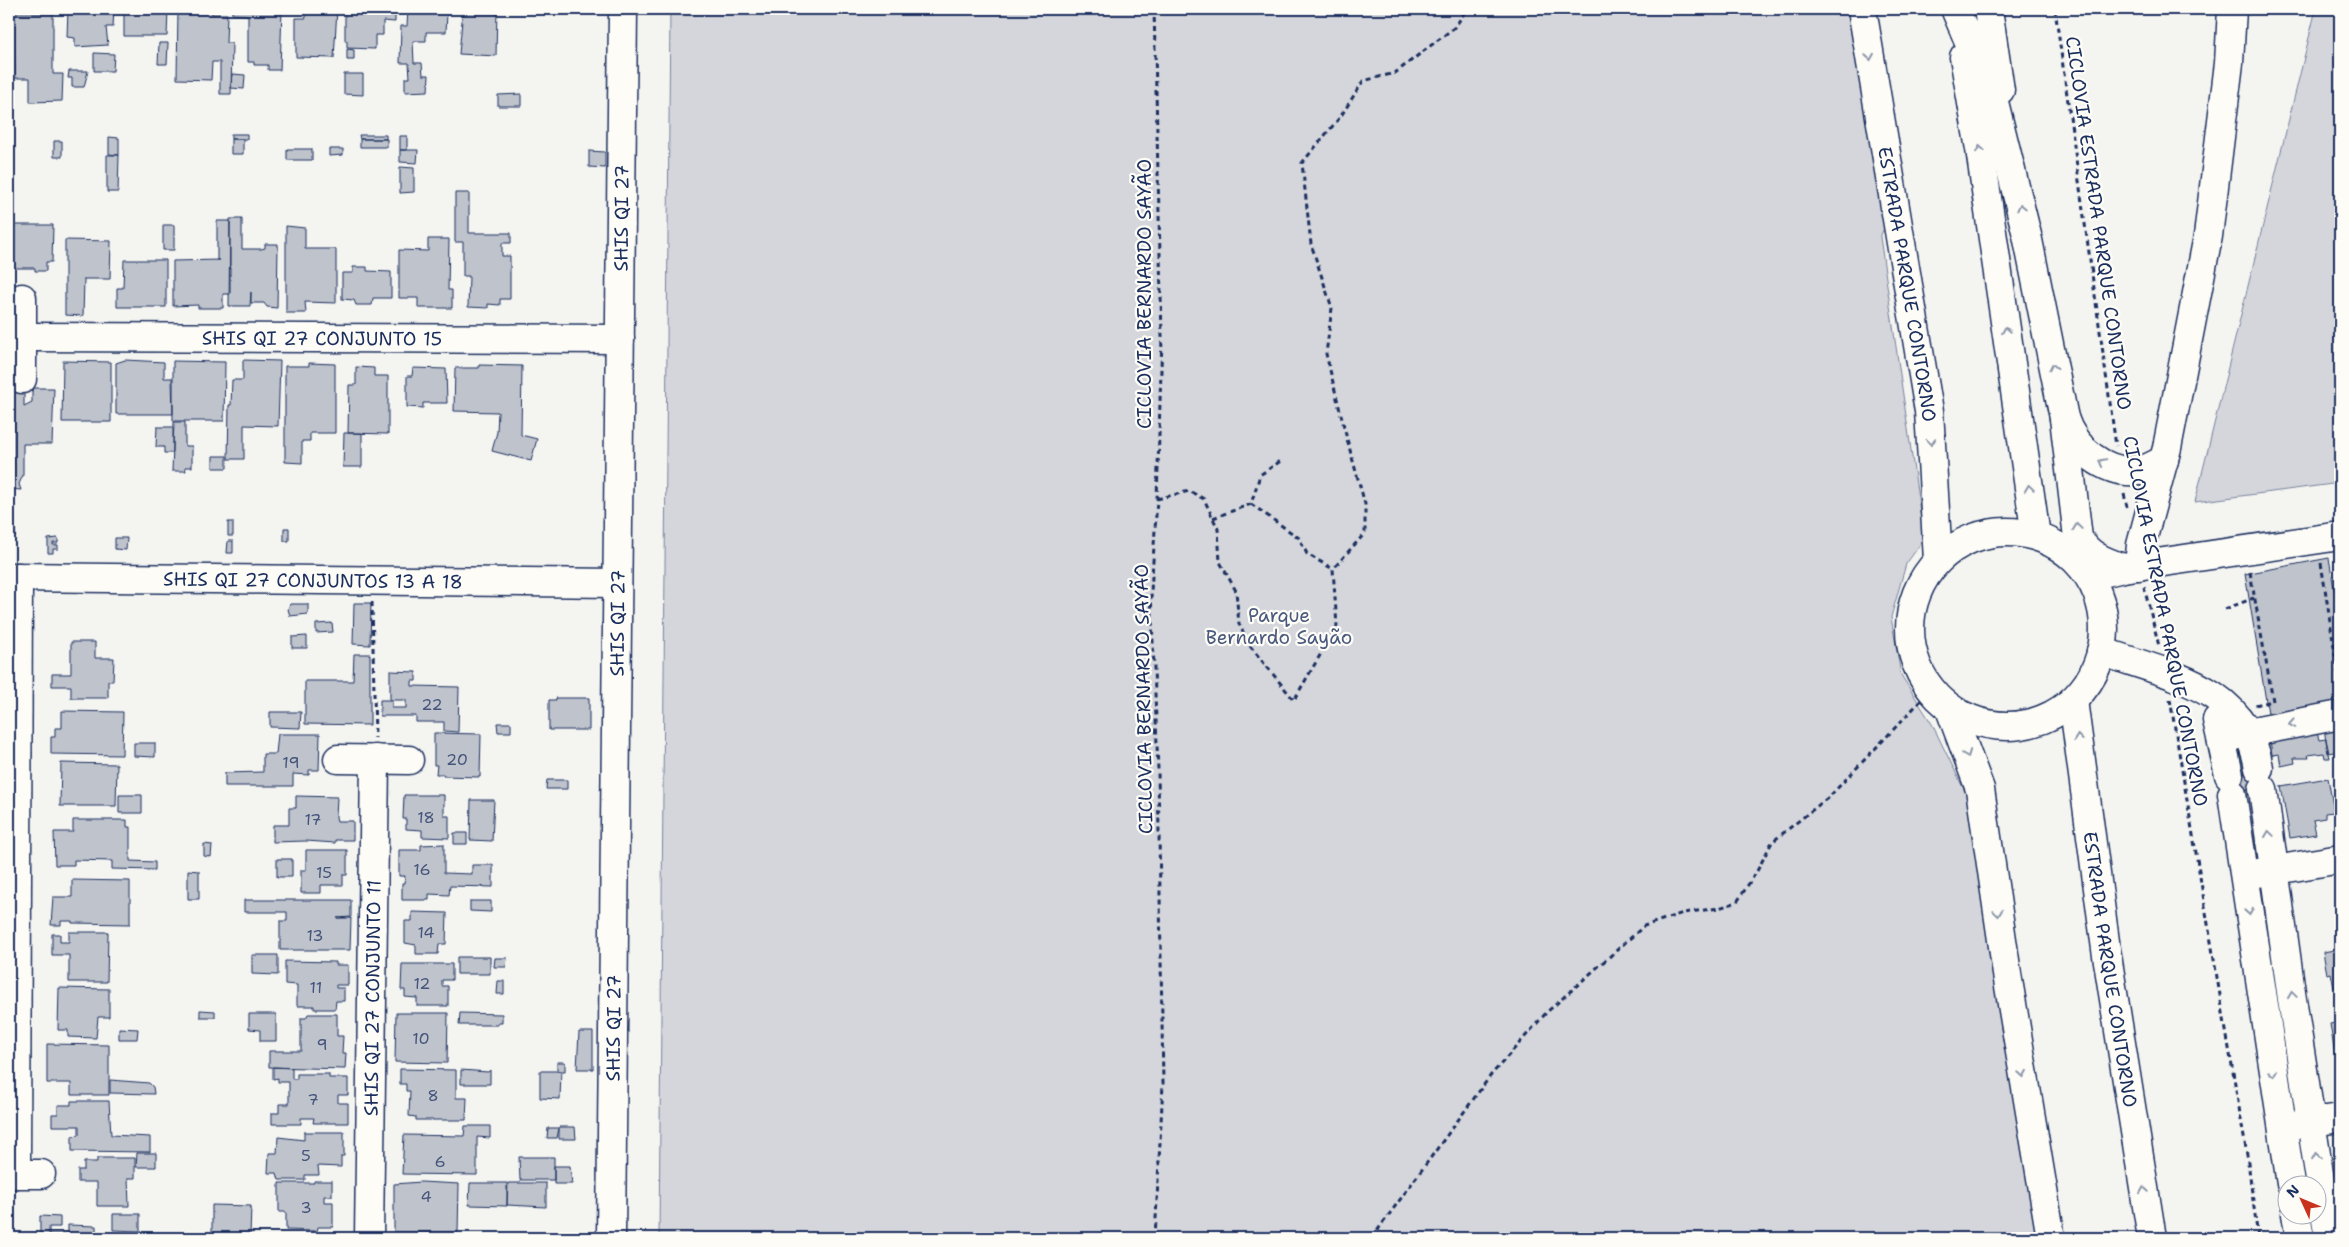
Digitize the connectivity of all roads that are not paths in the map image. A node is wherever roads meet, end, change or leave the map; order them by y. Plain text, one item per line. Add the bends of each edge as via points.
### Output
1 (623, 9) edge
2 (1862, 9) edge
3 (1988, 9) edge
4 (2232, 9) edge
5 (1956, 10) edge
6 (2012, 171) junction
7 (22, 298) dead end
8 (22, 337) junction
9 (620, 340) junction
10 (22, 380) dead end
11 (2064, 418) junction
12 (2164, 460) junction
13 (2036, 536) junction
14 (2340, 536) edge
15 (1938, 560) junction
16 (2131, 567) junction
17 (2089, 576) junction
18 (13, 577) edge
19 (616, 583) junction
20 (2101, 651) junction
21 (2210, 692) junction
22 (2073, 700) junction
23 (1950, 709) junction
24 (2340, 715) edge
25 (2249, 719) junction
26 (2222, 738) junction
27 (338, 759) dead end
28 (376, 759) junction
29 (409, 760) dead end
30 (2340, 859) edge
31 (2274, 870) junction
32 (2243, 876) junction
33 (2340, 1118) edge
34 (2311, 1123) junction
35 (2281, 1127) junction
36 (22, 1174) edge
37 (2289, 1174) edge
38 (2298, 1224) edge
39 (369, 1238) edge
40 (611, 1238) edge
41 (2050, 1238) edge
42 (2152, 1238) edge
43 (2300, 1238) edge
44 (2329, 1238) edge

1 - 9 street, SHIS QI 27
2 -> 15 street, ESTRADA PARQUE CONTORNO via 1929,411
3 - 6 street
4 - 12 street via 2229,63 2208,236
5 - 6 street via 1993,98
13 -> 5 street via 1980,149
11 -> 6 street
7 - 8 street
8 - 9 street, SHIS QI 27 CONJUNTO 15
8 - 10 street
9 - 19 street, SHIS QI 27
12 -> 11 street via 2140,471 2120,470 2101,463 2082,450
16 -> 11 street via 2098,559 2084,548 2078,538
12 - 16 street via 2143,537
13 - 15 street via 2001,532 1984,535 1967,540
13 - 17 street via 2060,548
14 - 16 street
15 - 23 street via 1916,594 1909,634 1912,654 1920,673
16 - 17 street
17 - 20 street via 2103,612
18 - 19 street, SHIS QI 27 CONJUNTOS 13 A 18
18 - 36 street
19 - 40 street, SHIS QI 27
20 - 21 street via 2166,672
20 - 22 street via 2095,669
21 - 25 street via 2236,715
21 - 26 street
22 - 23 street via 2043,719 2010,726 1977,722
42 -> 22 street, ESTRADA PARQUE CONTORNO via 2106,949
23 -> 41 street via 1980,789 2006,974
24 -> 25 street
25 - 26 street
31 -> 25 street
26 - 32 street
27 - 28 street
28 - 29 street
28 - 39 street, SHIS QI 27 CONJUNTO 11
30 - 31 street
31 - 32 street
34 -> 31 street
32 -> 35 street
33 - 34 street
34 - 35 street
44 -> 34 street
35 - 37 street
38 - 43 street

